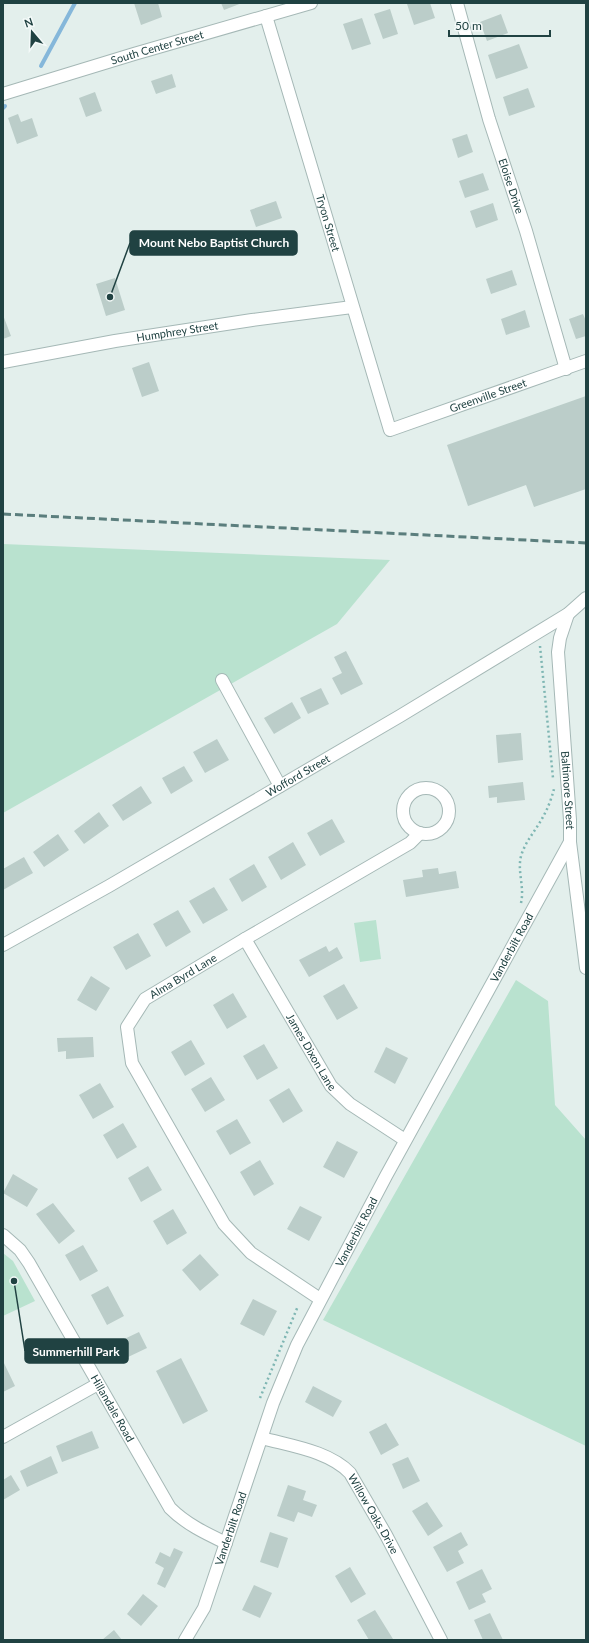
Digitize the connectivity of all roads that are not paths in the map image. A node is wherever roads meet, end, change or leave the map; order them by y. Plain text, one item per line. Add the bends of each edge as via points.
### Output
1 (311, 3) edge
2 (457, 3) edge
3 (266, 16) junction
4 (3, 94) edge
5 (352, 307) junction
6 (586, 361) edge
7 (3, 362) edge
8 (566, 369) junction
9 (390, 430) joint
10 (586, 598) edge
11 (568, 614) junction
12 (222, 680) dead end
13 (280, 786) junction
14 (420, 833) dead end
15 (570, 842) junction
16 (245, 939) junction
17 (3, 945) edge
18 (586, 968) edge
19 (405, 1140) junction
20 (3, 1235) edge
21 (320, 1299) junction
22 (98, 1384) junction
23 (3, 1437) edge
24 (262, 1438) junction
25 (226, 1543) junction
26 (185, 1640) edge
27 (441, 1640) edge

1 - 3 street, South Center Street
2 - 8 street, Eloise Drive via 489,119 526,230
3 - 4 street, South Center Street
3 - 5 street, Tryon Street
5 - 7 street, Humphrey Street via 130,339
5 - 9 street, Tryon Street
6 - 8 street, Greenville Street
8 - 9 street, Greenville Street
10 - 11 street, Wofford Street
11 - 13 street, Wofford Street
11 - 15 street, Baltimore Street via 558,652
12 - 13 street
13 - 17 street, Wofford Street via 103,890
14 - 16 street, Alma Byrd Lane via 410,843
15 - 18 street, Baltimore Street
15 - 19 street, Vanderbilt Road
16 - 19 street, James Dixon Lane via 331,1086 350,1104
16 - 21 street, Alma Byrd Lane via 145,999 127,1027 132,1063 224,1224 251,1253
19 - 21 street, Vanderbilt Road
20 - 22 street, Hillandale Road via 20,1250 29,1263
21 - 24 street, Vanderbilt Road via 273,1402
22 - 23 street
22 - 25 street, Hillandale Road via 170,1508 192,1526
24 - 25 street, Vanderbilt Road
24 - 27 street, Willow Oaks Drive via 327,1456 344,1466 386,1535
25 - 26 street, Vanderbilt Road via 204,1608

